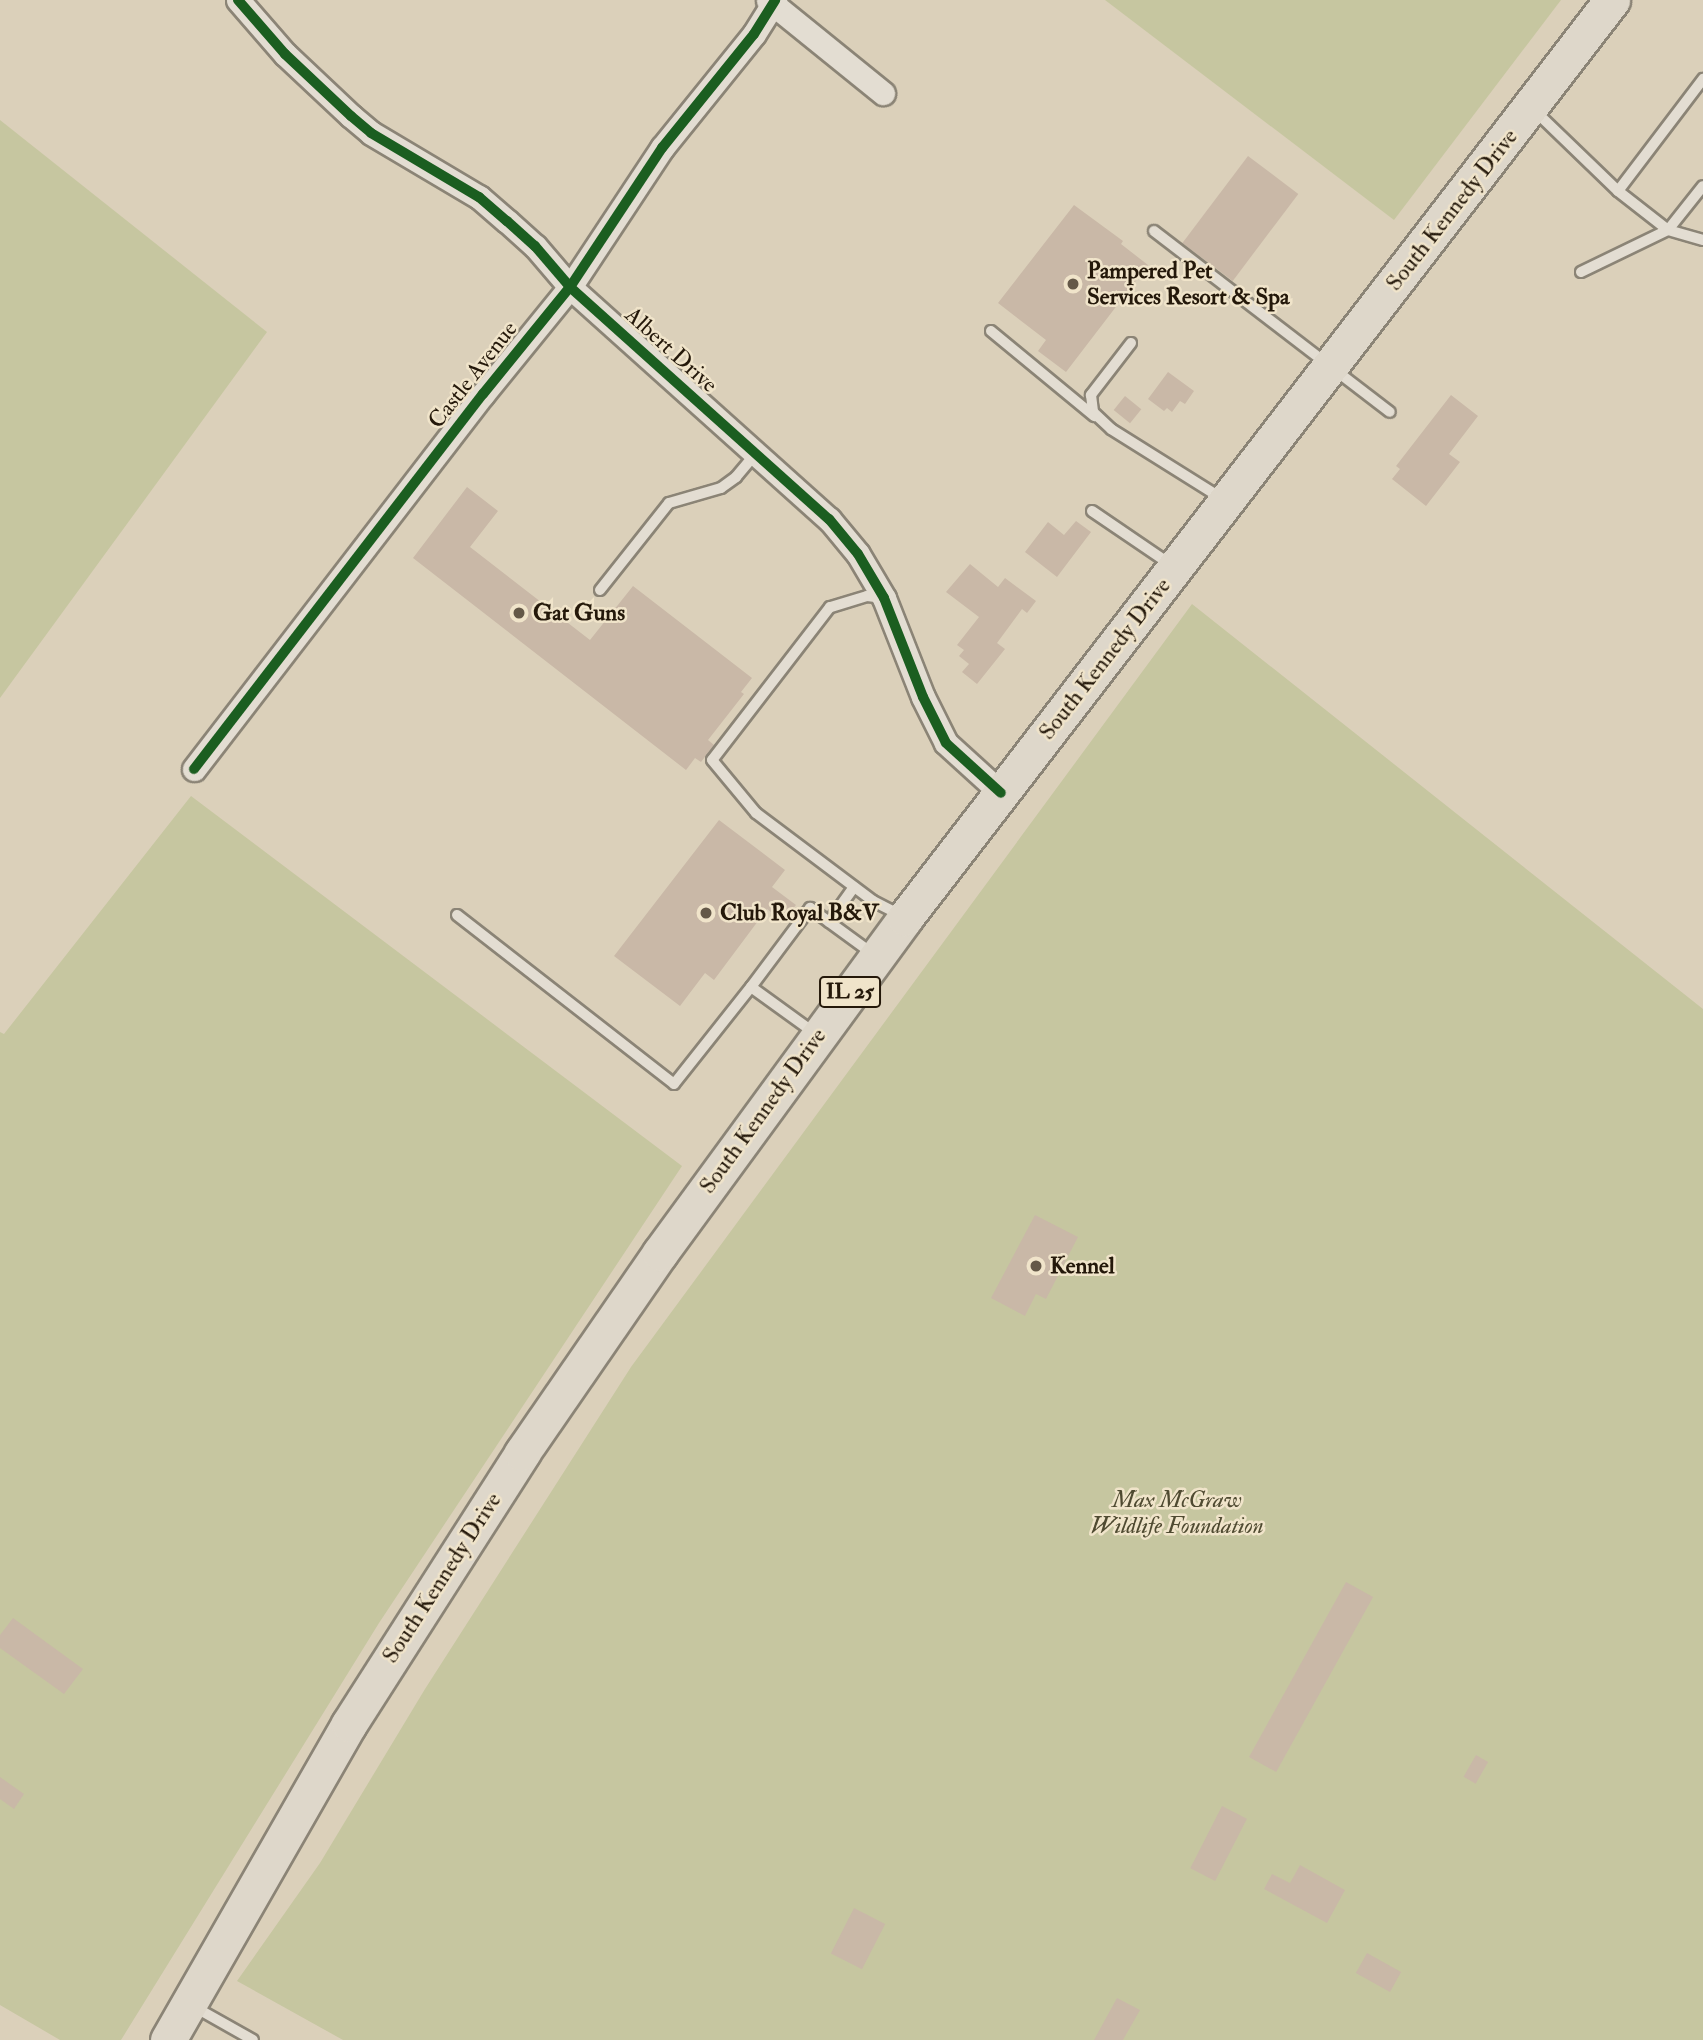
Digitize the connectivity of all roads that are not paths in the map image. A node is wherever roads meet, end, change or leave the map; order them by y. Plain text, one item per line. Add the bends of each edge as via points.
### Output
1 (238, 0) edge
2 (1612, 0) edge
3 (771, 2) edge
4 (1703, 79) edge
5 (883, 93) dead end
6 (1531, 108) junction
7 (1703, 186) edge
8 (1618, 191) junction
9 (1668, 230) junction
10 (1154, 231) dead end
11 (1703, 240) edge
12 (1581, 272) dead end
13 (570, 287) junction
14 (992, 331) dead end
15 (1131, 343) dead end
16 (1331, 365) junction
17 (1390, 412) dead end
18 (1104, 424) junction
19 (757, 452) junction
20 (1226, 501) junction
21 (1092, 511) dead end
22 (1176, 568) junction
23 (600, 590) dead end
24 (884, 598) junction
25 (194, 769) dead end
26 (1001, 793) junction
27 (854, 887) junction
28 (457, 915) dead end
29 (905, 918) junction
30 (829, 922) junction
31 (877, 957) junction
32 (751, 987) junction
33 (818, 1036) junction
34 (189, 2004) junction
35 (168, 2040) edge
36 (253, 2040) edge

1 - 13 street, Albert Drive via 285,54 351,116 371,133 479,197 535,246
2 - 6 main road, South Kennedy Drive / IL 25
3 - 5 street
3 - 13 street, Castle Avenue via 754,34 662,148
4 - 8 lane
6 - 8 lane
6 - 16 main road, South Kennedy Drive / IL 25
7 - 9 lane
8 - 9 lane
9 - 11 lane
9 - 12 lane
10 - 16 lane
13 - 19 street, Albert Drive
13 - 25 street, Castle Avenue
14 - 18 lane
15 - 18 lane via 1091,395 1093,412
16 - 17 lane
16 - 20 main road, South Kennedy Drive / IL 25
18 - 20 lane
19 - 23 lane via 721,488 669,503
19 - 24 street, Albert Drive via 845,536
20 - 22 main road, South Kennedy Drive / IL 25
21 - 22 lane
22 - 26 main road, South Kennedy Drive / IL 25
24 - 26 street, Albert Drive via 922,697 946,743
24 - 27 lane via 867,596 830,607 712,760 756,813
26 - 29 main road, South Kennedy Drive / IL 25
27 - 29 lane
27 - 30 lane
28 - 32 lane via 674,1084
29 - 31 main road, South Kennedy Drive / IL 25
30 - 31 lane
30 - 32 lane via 810,908
31 - 33 main road, South Kennedy Drive / IL 25
32 - 33 lane
33 - 34 main road, South Kennedy Drive / IL 25 via 522,1453 331,1753
34 - 35 main road, South Kennedy Drive / IL 25
34 - 36 lane

